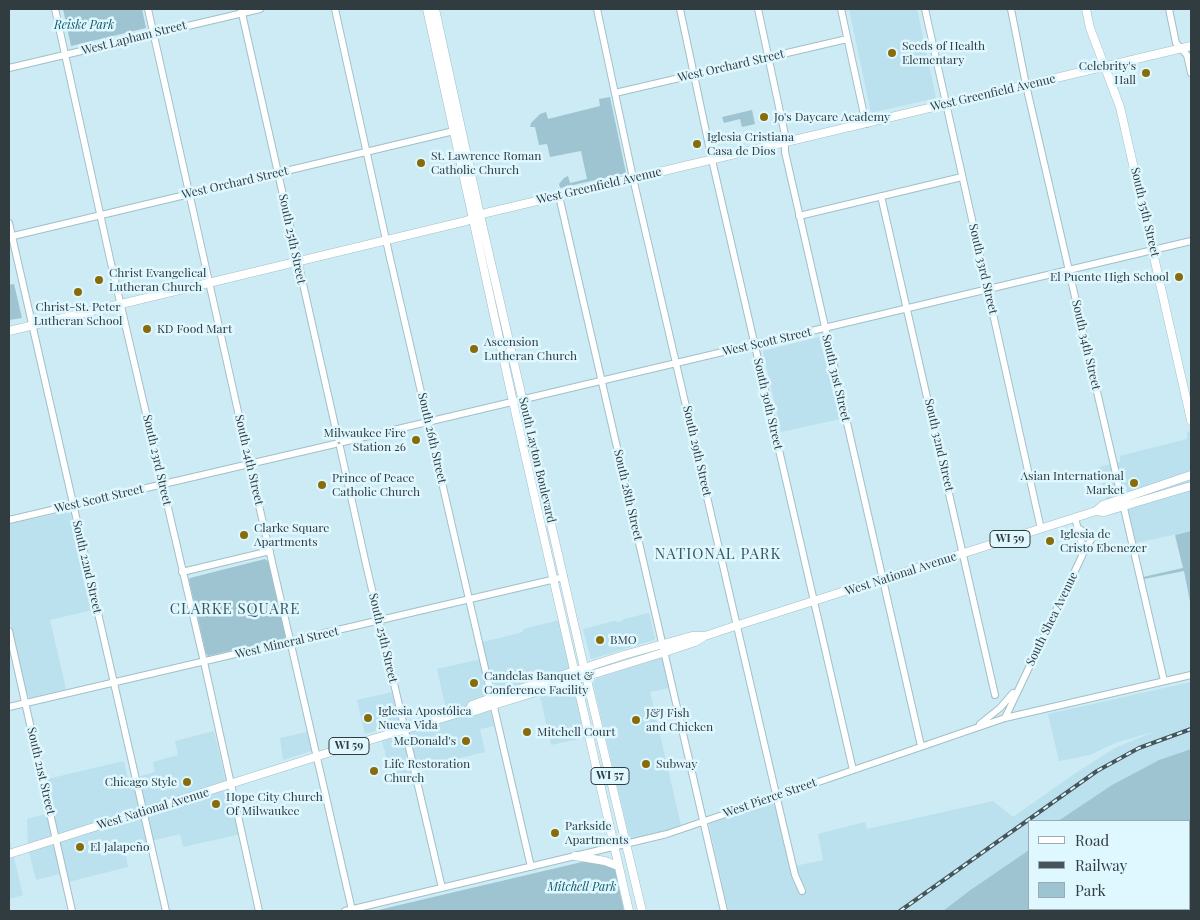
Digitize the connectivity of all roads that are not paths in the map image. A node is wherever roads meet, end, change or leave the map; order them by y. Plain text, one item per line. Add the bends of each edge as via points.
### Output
1 (55, 9) edge
2 (148, 9) edge
3 (260, 9) edge
4 (335, 9) edge
5 (428, 9) edge
6 (435, 9) edge
7 (597, 9) edge
8 (680, 9) edge
9 (758, 9) edge
10 (841, 9) edge
11 (925, 9) edge
12 (1011, 9) edge
13 (1086, 9) edge
14 (1169, 9) edge
15 (242, 11) edge
16 (154, 33) junction
17 (848, 39) junction
18 (1191, 46) edge
19 (1181, 48) junction
20 (65, 55) junction
21 (769, 57) junction
22 (1106, 66) junction
23 (9, 68) edge
24 (1191, 74) edge
25 (694, 75) junction
26 (1026, 85) junction
27 (615, 93) junction
28 (945, 104) junction
29 (866, 124) junction
30 (458, 130) junction
31 (784, 143) junction
32 (367, 152) junction
33 (712, 160) junction
34 (278, 173) junction
35 (962, 177) junction
36 (633, 178) junction
37 (189, 193) junction
38 (558, 196) junction
39 (882, 196) junction
40 (100, 215) junction
41 (799, 216) junction
42 (476, 217) junction
43 (9, 223) edge
44 (10, 236) edge
45 (386, 240) junction
46 (1191, 241) edge
47 (1153, 250) junction
48 (297, 262) junction
49 (1069, 270) junction
50 (209, 283) junction
51 (987, 289) junction
52 (120, 304) junction
53 (908, 308) junction
54 (32, 325) junction
55 (825, 328) junction
56 (9, 331) edge
57 (754, 345) junction
58 (677, 363) junction
59 (602, 381) junction
60 (523, 399) junction
61 (513, 402) junction
62 (1191, 420) edge
63 (428, 422) junction
64 (339, 443) junction
65 (250, 464) junction
66 (1191, 475) edge
67 (162, 484) junction
68 (1191, 486) edge
69 (1122, 498) junction
70 (73, 505) junction
71 (1124, 506) junction
72 (1096, 511) junction
73 (1074, 518) junction
74 (9, 520) edge
75 (1078, 528) junction
76 (1042, 529) junction
77 (270, 552) junction
78 (964, 554) junction
79 (1082, 556) junction
80 (182, 572) junction
81 (564, 577) junction
82 (554, 580) junction
83 (882, 580) junction
84 (469, 600) junction
85 (814, 601) junction
86 (380, 621) junction
87 (737, 626) junction
88 (9, 631) edge
89 (706, 636) junction
90 (291, 642) junction
91 (662, 644) junction
92 (664, 653) junction
93 (204, 662) junction
94 (573, 672) junction
95 (585, 672) junction
96 (1191, 675) edge
97 (575, 680) junction
98 (1164, 681) junction
99 (113, 682) junction
100 (1020, 685) junction
101 (995, 695) dead end
102 (492, 702) junction
103 (26, 703) junction
104 (9, 707) edge
105 (1005, 718) junction
106 (975, 727) junction
107 (405, 729) junction
108 (588, 734) junction
109 (921, 746) junction
110 (318, 757) junction
111 (605, 759) junction
112 (853, 770) junction
113 (230, 785) junction
114 (777, 796) junction
115 (144, 812) junction
116 (703, 821) junction
117 (56, 839) junction
118 (627, 845) junction
119 (614, 848) junction
120 (9, 854) edge
121 (575, 856) junction
122 (618, 866) junction
123 (531, 867) junction
124 (442, 888) junction
125 (802, 891) dead end
126 (349, 910) edge
127 (72, 911) edge
128 (166, 911) edge
129 (259, 911) edge
130 (629, 911) edge
131 (642, 911) edge
132 (724, 911) edge

1 - 20 street, South 23rd Street
2 - 16 street, South 24th Street
3 - 15 street, West Lapham Street
4 - 32 street, South 26th Street
5 - 30 main road, South Layton Boulevard
6 - 30 main road, South Layton Boulevard
7 - 27 street, South 29th Street
8 - 25 street, South 30th Street
9 - 21 street, South 31st Street
10 - 17 street
11 - 28 street, South 33rd Street
12 - 26 street, South 34th Street
13 - 22 main road, South 35th Street via 1090,28
14 - 19 street via 1176,43
15 - 16 street, West Lapham Street
15 - 34 street, South 25th Street
16 - 20 street, West Lapham Street
16 - 37 street, South 24th Street
17 - 21 street, West Orchard Street
17 - 29 street
18 - 19 main road, West Greenfield Avenue
19 - 22 main road, West Greenfield Avenue
19 - 24 street via 1187,55
20 - 23 street, West Lapham Street
20 - 40 street, South 23rd Street
21 - 25 street, West Orchard Street
21 - 31 street, South 31st Street
22 - 26 main road, West Greenfield Avenue
22 - 47 main road, South 35th Street via 1120,107
25 - 27 street, West Orchard Street
25 - 33 street, South 30th Street
26 - 28 main road, West Greenfield Avenue
26 - 49 street, South 34th Street
27 - 36 street, South 29th Street
28 - 29 main road, West Greenfield Avenue
28 - 35 street, South 33rd Street
29 - 31 main road, West Greenfield Avenue
30 - 32 street, West Orchard Street
30 - 42 main road, South Layton Boulevard
31 - 33 main road, West Greenfield Avenue
31 - 41 street, South 31st Street
32 - 34 street, West Orchard Street
32 - 45 street, South 26th Street
33 - 36 main road, West Greenfield Avenue
33 - 57 street, South 30th Street
34 - 37 street, West Orchard Street
34 - 48 street, South 25th Street
35 - 39 street
35 - 51 street, South 33rd Street
36 - 38 main road, West Greenfield Avenue
36 - 58 street, South 29th Street
37 - 40 street, West Orchard Street
37 - 50 street, South 24th Street
38 - 42 main road, West Greenfield Avenue
38 - 59 street, South 28th Street
39 - 41 street
39 - 53 street, South 32nd Street
40 - 44 street, West Orchard Street
40 - 52 street, South 23rd Street
41 - 55 street, South 31st Street
42 - 45 main road, West Greenfield Avenue
42 - 60 main road, South Layton Boulevard
42 - 61 main road, South Layton Boulevard
43 - 44 street, South 22nd Street
44 - 54 street, South 22nd Street
45 - 48 main road, West Greenfield Avenue
45 - 63 street, South 26th Street
46 - 47 street, West Scott Street
47 - 49 street, West Scott Street
47 - 62 main road, South 35th Street
48 - 50 main road, West Greenfield Avenue
48 - 64 street, South 25th Street
49 - 51 street, West Scott Street
49 - 69 street, South 34th Street
50 - 52 main road, West Greenfield Avenue
50 - 65 street, South 24th Street
51 - 53 street, West Scott Street
51 - 76 street, South 33rd Street
52 - 54 main road, West Greenfield Avenue
52 - 67 street, South 23rd Street
53 - 55 street, West Scott Street
53 - 78 street, South 32nd Street
54 - 56 main road, West Greenfield Avenue
54 - 70 street, South 22nd Street
55 - 57 street, West Scott Street
55 - 83 street, South 31st Street
57 - 58 street, West Scott Street
57 - 85 street, South 30th Street
58 - 59 street, West Scott Street
58 - 87 street, South 29th Street
59 - 60 street, West Scott Street
59 - 91 street, South 28th Street
60 - 61 street, West Scott Street
60 - 81 main road, South Layton Boulevard
61 - 63 street, West Scott Street
61 - 82 main road, South Layton Boulevard
63 - 64 street, West Scott Street
63 - 84 street, South 26th Street
64 - 65 street, West Scott Street
64 - 86 street, South 25th Street
65 - 67 street, West Scott Street
65 - 77 street, South 24th Street
66 - 69 main road, West National Avenue / WI 59
67 - 70 street, West Scott Street
67 - 80 street, South 23rd Street
68 - 71 main road, West National Avenue / WI 59
69 - 71 street, South 34th Street
69 - 72 main road, West National Avenue / WI 59
70 - 74 street, West Scott Street
70 - 99 street, South 22nd Street
71 - 72 main road, West National Avenue / WI 59
71 - 98 street, South 34th Street
72 - 73 main road, West National Avenue / WI 59
73 - 75 street
73 - 76 main road, West National Avenue / WI 59
75 - 79 street
75 - 79 street, South Shea Avenue via 1092,538
76 - 78 main road, West National Avenue / WI 59
77 - 80 street
77 - 90 street, South 24th Street
78 - 83 main road, West National Avenue / WI 59
78 - 101 street, South 32nd Street
79 - 100 street, South Shea Avenue
80 - 93 street, South 23rd Street
81 - 82 street, West Mineral Street
81 - 95 main road, South Layton Boulevard
82 - 84 street, West Mineral Street
82 - 94 main road, South Layton Boulevard
83 - 85 main road, West National Avenue / WI 59
83 - 109 street, South 31st Street
84 - 86 street, West Mineral Street
84 - 102 street, South 26th Street
85 - 87 main road, West National Avenue / WI 59
85 - 112 street, South 30th Street
86 - 90 street, West Mineral Street
86 - 107 street, South 25th Street
87 - 89 main road, West National Avenue / WI 59
87 - 114 street, South 29th Street
88 - 103 street, South 21st Street
89 - 91 main road, West National Avenue / WI 59 via 692,636
89 - 92 main road, West National Avenue / WI 59
90 - 93 street, West Mineral Street
90 - 110 street, South 24th Street
91 - 92 street, South 28th Street
91 - 95 main road, West National Avenue / WI 59
92 - 95 main road, West National Avenue / WI 59
92 - 116 street, South 28th Street
93 - 99 street, West Mineral Street
93 - 113 street, South 23rd Street
94 - 95 main road, West National Avenue / WI 59
94 - 97 main road, South Layton Boulevard / WI 57
94 - 102 main road, West National Avenue / WI 59
95 - 97 main road, West National Avenue / WI 59
95 - 111 main road, South Layton Boulevard / WI 57
96 - 98 street, West Pierce Street
97 - 102 main road, West National Avenue / WI 59
97 - 108 main road, South Layton Boulevard / WI 57
98 - 105 street, West Pierce Street
99 - 103 street, West Mineral Street
99 - 115 street, South 22nd Street
100 - 105 street, South Shea Avenue
100 - 106 street via 1000,708
102 - 107 main road, West National Avenue / WI 59 via 472,705 469,710
102 - 123 street, South 26th Street
103 - 104 street, West Mineral Street
103 - 117 street, South 21st Street
105 - 106 street, West Pierce Street
106 - 109 street, West Pierce Street
107 - 110 main road, West National Avenue / WI 59
107 - 124 street, South 25th Street
108 - 111 main road via 596,734
108 - 119 main road, South Layton Boulevard / WI 57
109 - 112 street, West Pierce Street
110 - 113 main road, West National Avenue / WI 59
110 - 126 street, South 24th Street
111 - 118 main road, South Layton Boulevard / WI 57
112 - 114 street, West Pierce Street
113 - 115 main road, West National Avenue / WI 59
113 - 129 street, South 23rd Street
114 - 116 street, West Pierce Street
114 - 125 street, South 29th Street via 795,875
115 - 117 main road, West National Avenue / WI 59
115 - 128 street, South 22nd Street
116 - 118 street, West Pierce Street
116 - 132 street, South 28th Street
117 - 120 main road, West National Avenue / WI 59
117 - 127 street, South 21st Street
118 - 119 street, West Pierce Street
118 - 131 main road, South Layton Boulevard / WI 57
119 - 121 street, West Pierce Street
119 - 122 main road, South Layton Boulevard / WI 57
121 - 122 main road
121 - 123 street, West Pierce Street
122 - 130 main road, South Layton Boulevard / WI 57
123 - 124 street, West Pierce Street
124 - 126 street, West Pierce Street

